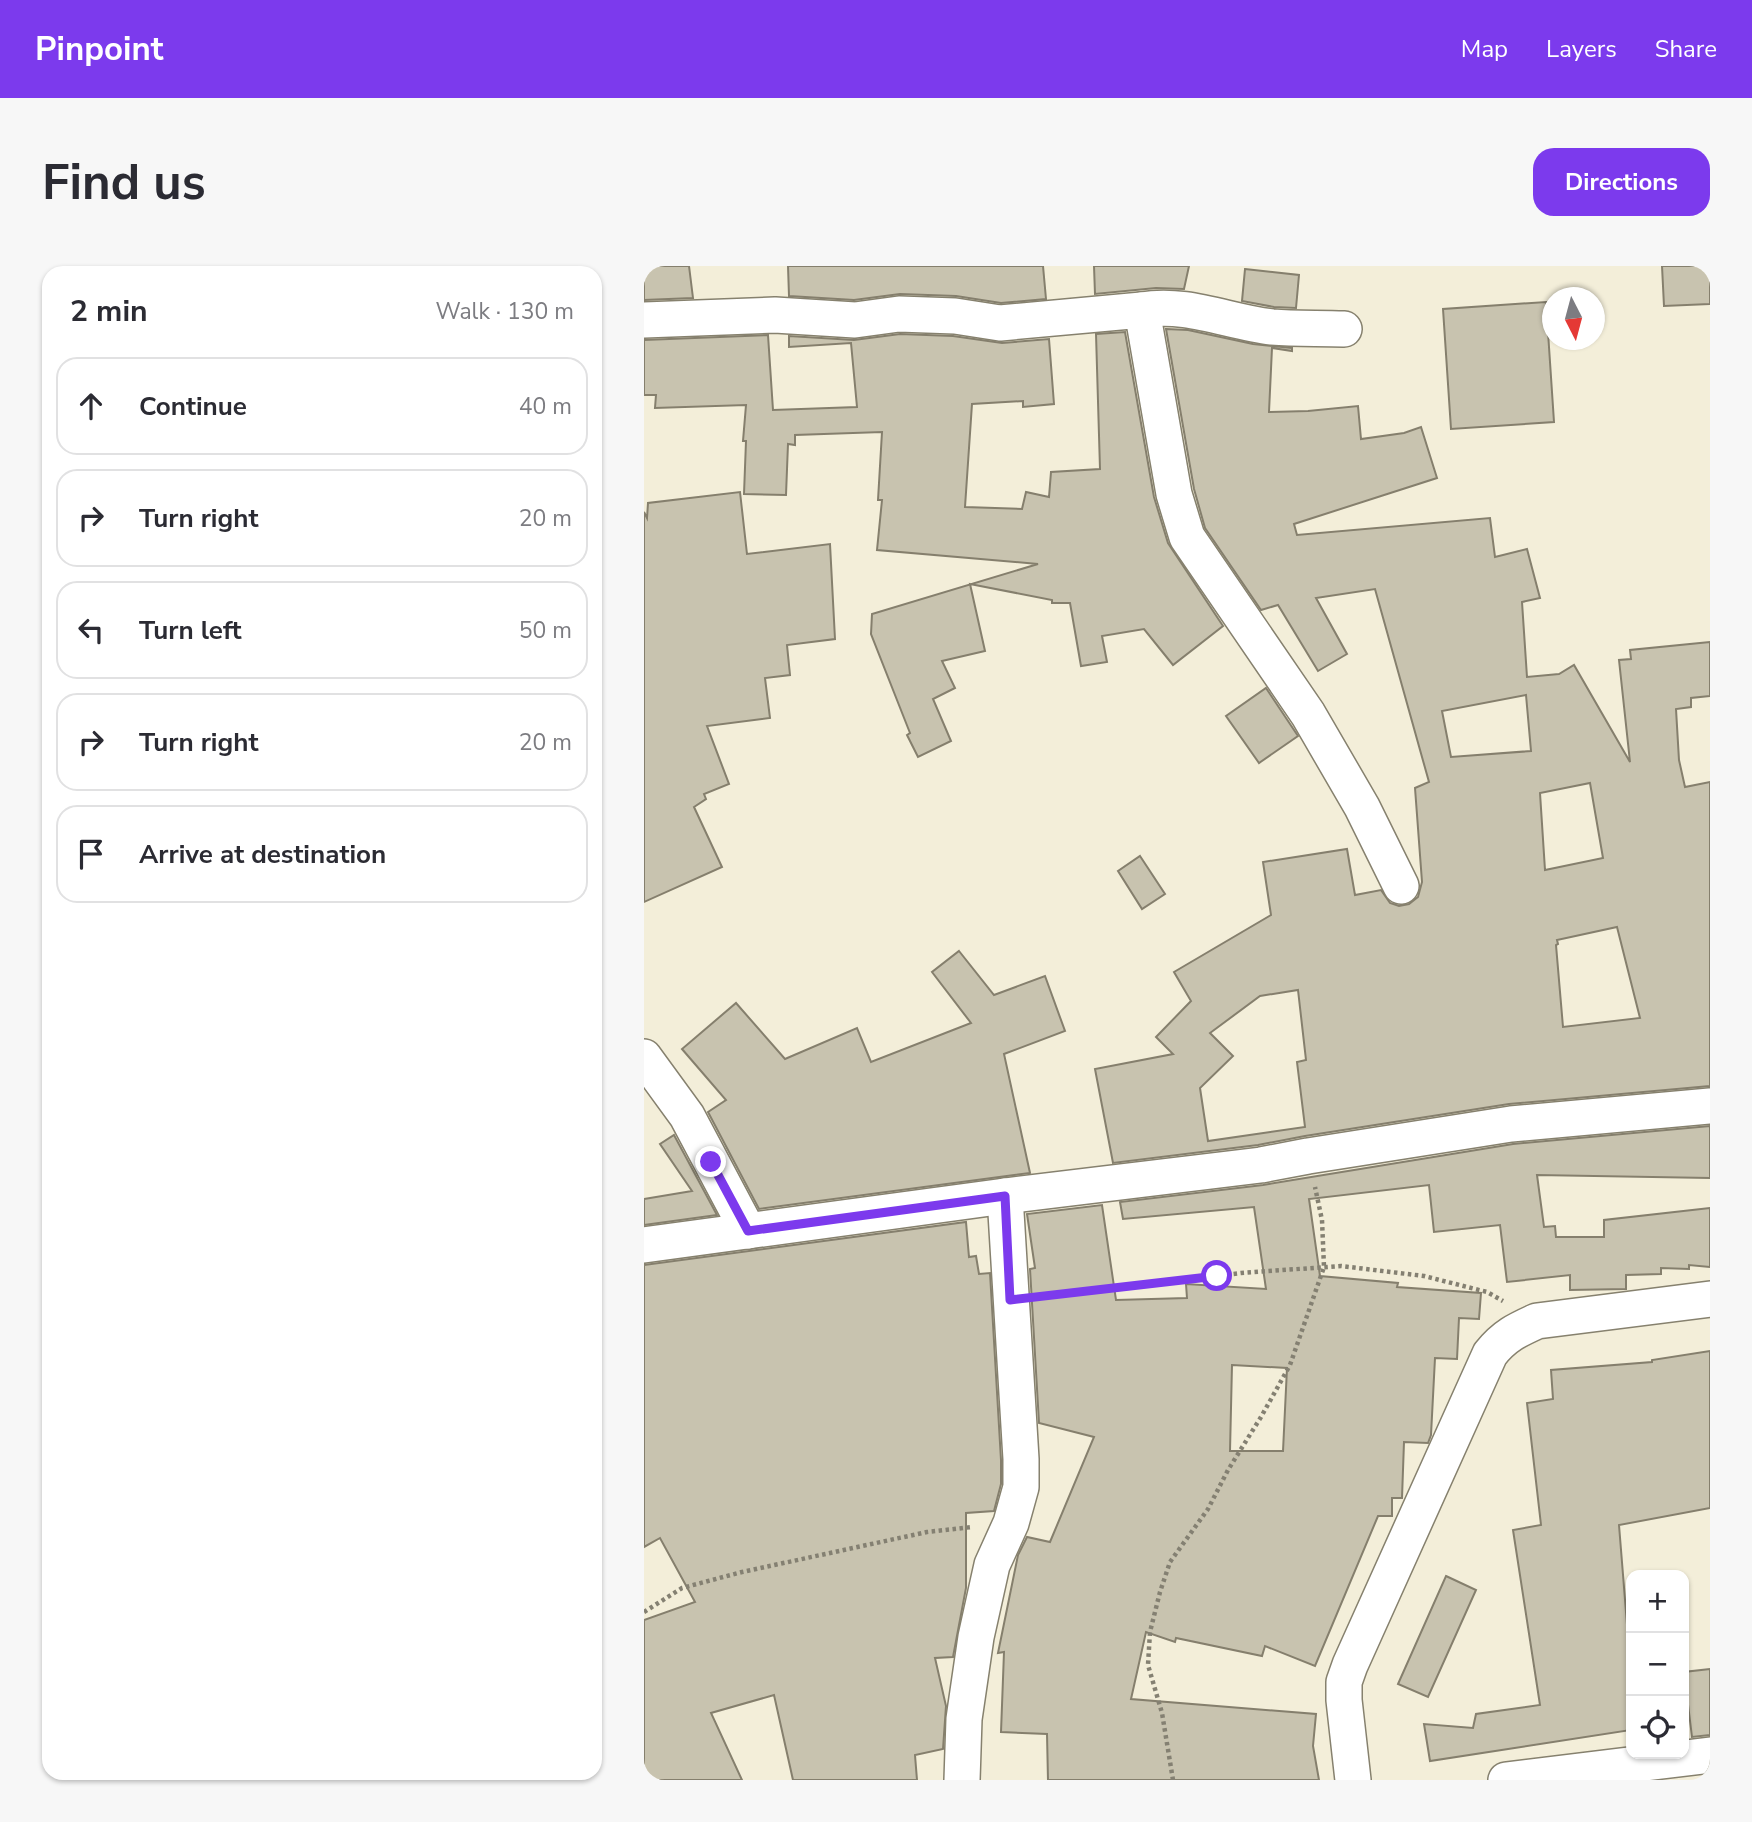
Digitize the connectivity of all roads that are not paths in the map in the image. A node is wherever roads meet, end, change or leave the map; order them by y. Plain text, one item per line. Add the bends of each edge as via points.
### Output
1 (1142, 310) junction
2 (644, 320) edge
3 (1344, 329) dead end
4 (1401, 886) dead end
5 (644, 1057) edge
6 (1710, 1106) edge
7 (1005, 1196) junction
8 (748, 1231) junction
9 (644, 1245) edge
10 (1710, 1299) edge
11 (1710, 1755) edge
12 (962, 1780) edge
13 (1353, 1780) edge
14 (1506, 1780) edge

1 - 2 street via 1000,323 899,314 855,320 775,315
1 - 3 street via 1158,307 1204,313 1272,327
1 - 4 street via 1174,494 1187,537 1308,715
5 - 8 street via 687,1116
6 - 7 street via 1511,1124 1261,1165
7 - 8 street
7 - 12 street via 1021,1487 992,1564 976,1637 964,1719
8 - 9 street
10 - 13 street via 1537,1321 1511,1333 1490,1354 1344,1682
11 - 14 street

